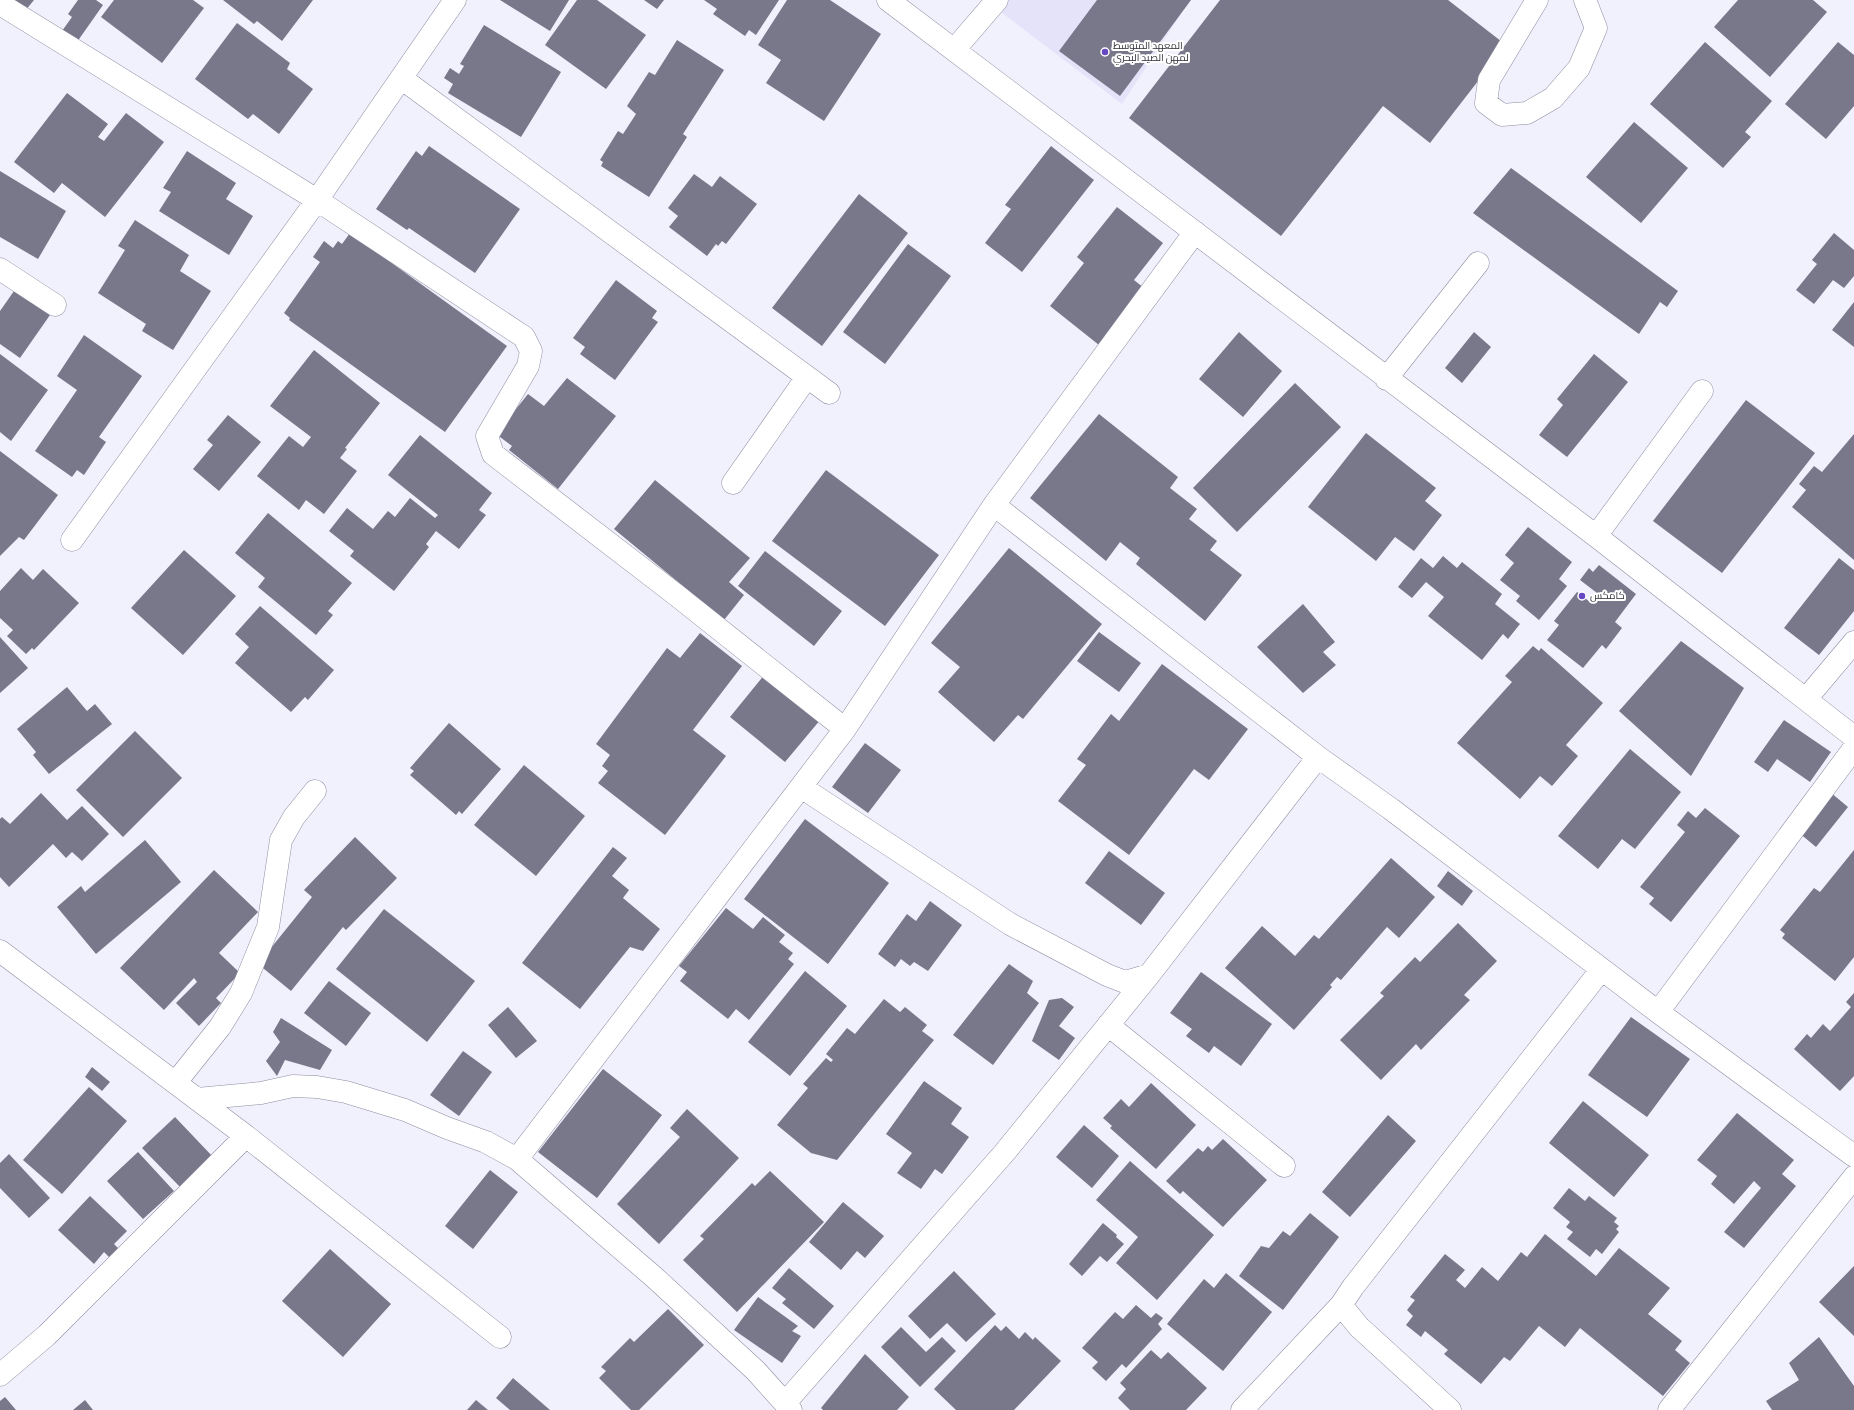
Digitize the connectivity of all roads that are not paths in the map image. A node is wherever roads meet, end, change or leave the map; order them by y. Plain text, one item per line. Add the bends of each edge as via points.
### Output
1 (455, 0) edge
2 (888, 0) edge
3 (997, 0) edge
4 (1537, 0) edge
5 (1585, 0) edge
6 (0, 4) edge
7 (954, 50) junction
8 (401, 78) junction
9 (317, 200) junction
10 (1195, 232) junction
11 (1478, 262) dead end
12 (0, 269) edge
13 (55, 305) dead end
14 (807, 377) junction
15 (1386, 379) junction
16 (1702, 391) dead end
17 (829, 393) dead end
18 (733, 483) dead end
19 (994, 505) junction
20 (1596, 536) junction
21 (72, 540) dead end
22 (1854, 642) edge
23 (1806, 699) junction
24 (845, 729) junction
25 (1854, 737) edge
26 (1854, 748) edge
27 (1318, 757) junction
28 (801, 787) junction
29 (315, 791) dead end
30 (0, 951) edge
31 (1602, 970) junction
32 (1149, 975) junction
33 (1658, 1012) junction
34 (1108, 1025) junction
35 (176, 1082) junction
36 (197, 1099) junction
37 (246, 1136) junction
38 (1854, 1156) edge
39 (517, 1159) junction
40 (1284, 1166) dead end
41 (1854, 1177) edge
42 (1341, 1305) junction
43 (500, 1338) dead end
44 (0, 1375) edge
45 (788, 1406) edge
46 (1242, 1410) edge
47 (1450, 1410) edge
48 (1669, 1410) edge

1 - 8 street
2 - 7 street
3 - 7 street
4 - 5 street via 1489,80 1486,103 1502,115 1527,113 1553,98 1579,68 1596,28
6 - 9 street
7 - 10 street
8 - 9 street
8 - 14 street
9 - 21 street
9 - 24 street via 524,337 531,351 528,366 488,436 493,454
10 - 15 street
10 - 19 street
11 - 15 street
12 - 13 street
14 - 17 street
14 - 18 street
15 - 20 street
16 - 20 street
19 - 24 street
19 - 27 street
20 - 23 street
22 - 23 street
23 - 25 street
24 - 28 street
26 - 33 street
27 - 31 street via 1391,809
27 - 32 street
28 - 32 street via 1010,924 1125,982
28 - 39 street
29 - 35 street via 294,817 281,840 268,927 241,993 220,1027
30 - 35 street
31 - 33 street
31 - 42 street
32 - 34 street
33 - 38 street
34 - 40 street
34 - 45 street via 1004,1152
35 - 36 street
36 - 37 street
36 - 39 street via 293,1086 346,1092 405,1110 486,1142
37 - 43 street
37 - 44 street via 47,1335
39 - 45 street via 654,1277 756,1371
41 - 48 street
42 - 46 street
42 - 47 street via 1359,1327

